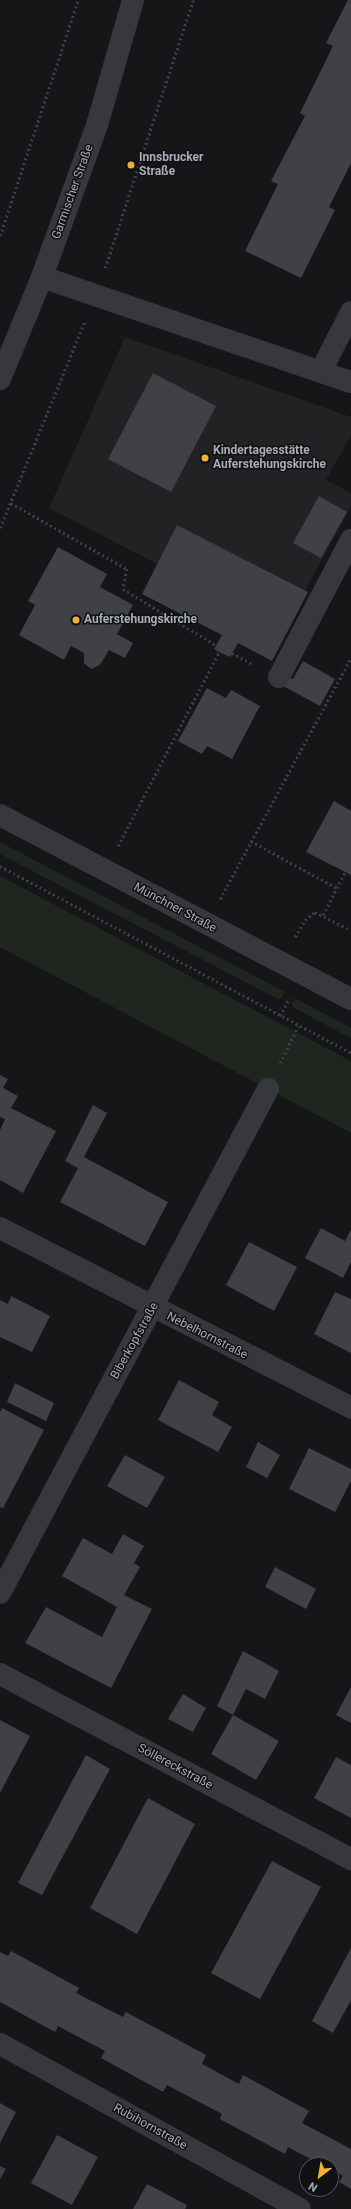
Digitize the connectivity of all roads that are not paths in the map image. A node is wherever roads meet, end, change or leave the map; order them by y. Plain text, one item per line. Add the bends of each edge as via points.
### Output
1 (133, 0) edge
2 (42, 277) junction
3 (351, 312) edge
4 (321, 371) junction
5 (0, 379) edge
6 (351, 382) edge
7 (351, 540) edge
8 (279, 677) dead end
9 (0, 814) edge
10 (351, 999) edge
11 (268, 1089) road end
12 (0, 1228) edge
13 (153, 1309) junction
14 (351, 1408) edge
15 (0, 1593) edge
16 (0, 1674) edge
17 (351, 1859) edge
18 (0, 2044) edge
19 (300, 2209) edge

1 - 2 street, Garmischer Straße via 97,125
2 - 4 street
2 - 5 street, Garmischer Straße
3 - 4 street
4 - 6 street
7 - 8 street
9 - 10 street, Münchner Straße
11 - 13 street, Biberkopfstraße
12 - 13 street, Nebelhornstraße
13 - 14 street, Nebelhornstraße
13 - 15 street, Biberkopfstraße
16 - 17 street, Söllereckstraße
18 - 19 street, Rubihornstraße

